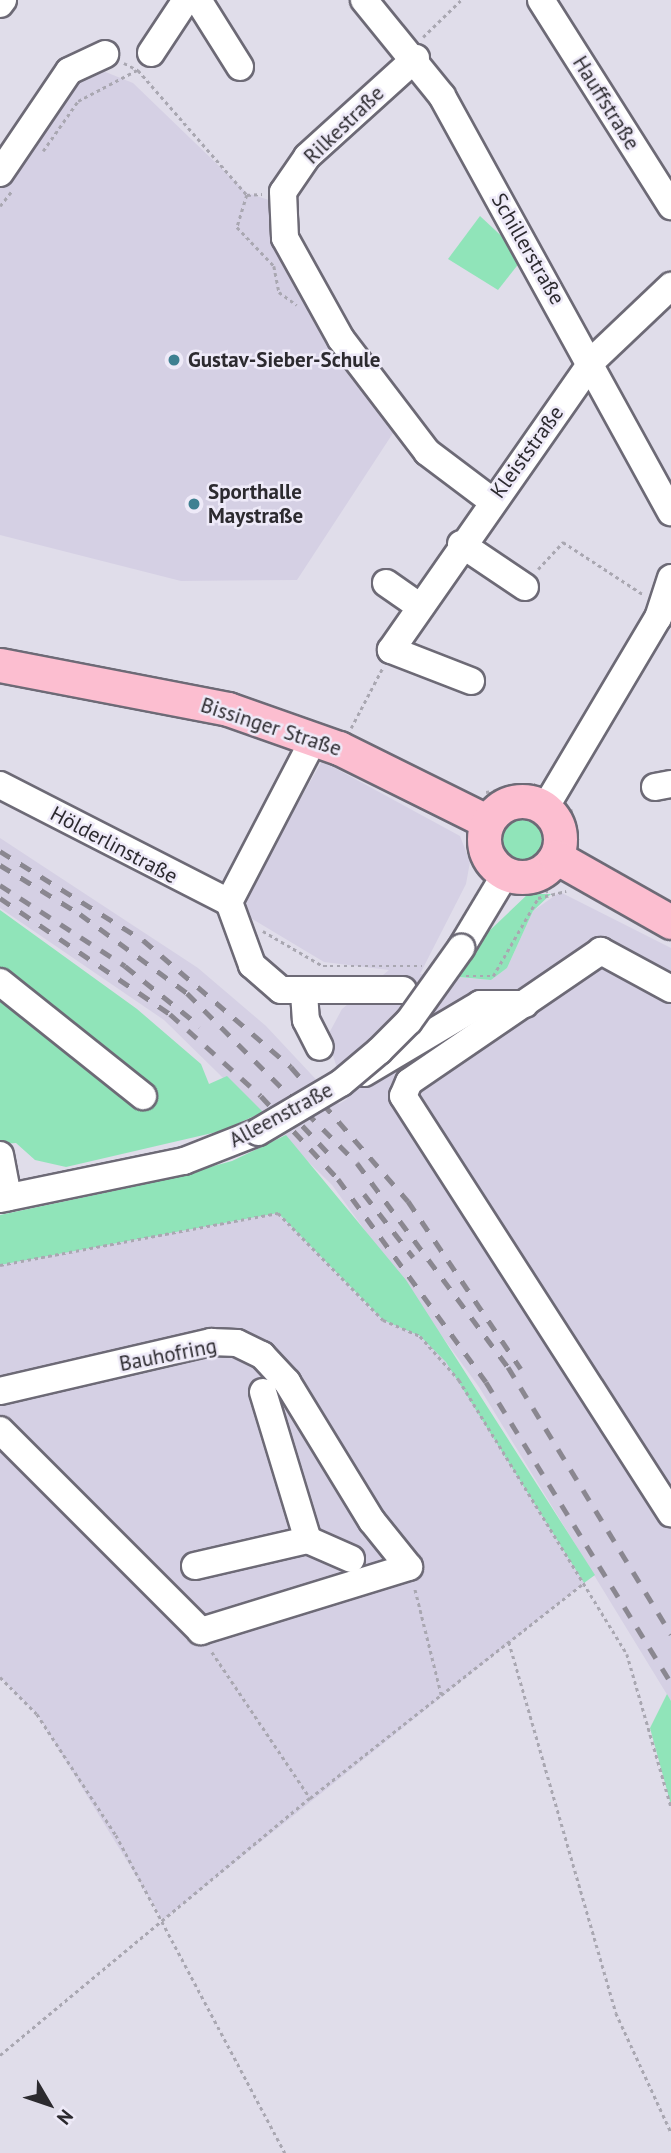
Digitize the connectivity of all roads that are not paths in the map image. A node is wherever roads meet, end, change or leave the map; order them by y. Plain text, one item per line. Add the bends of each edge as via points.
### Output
1 (186, 0) edge
2 (198, 0) edge
3 (364, 0) edge
4 (541, 0) edge
5 (151, 53) dead end
6 (105, 54) dead end
7 (413, 54) junction
8 (240, 67) dead end
9 (9, 178) edge
10 (671, 206) edge
11 (671, 286) edge
12 (593, 360) junction
13 (669, 498) edge
14 (492, 501) junction
15 (461, 544) junction
16 (671, 578) edge
17 (386, 583) dead end
18 (525, 587) road end
19 (419, 606) junction
20 (663, 617) edge
21 (0, 665) edge
22 (471, 681) dead end
23 (329, 743) junction
24 (0, 785) edge
25 (552, 797) junction
26 (481, 808) junction
27 (568, 872) junction
28 (506, 873) junction
29 (229, 902) junction
30 (671, 922) edge
31 (0, 982) edge
32 (671, 989) edge
33 (402, 990) dead end
34 (304, 993) junction
35 (525, 1004) junction
36 (320, 1047) dead end
37 (359, 1076) dead end
38 (143, 1096) dead end
39 (0, 1155) edge
40 (4, 1198) edge
41 (0, 1391) edge
42 (262, 1392) dead end
43 (0, 1430) edge
44 (671, 1513) edge
45 (372, 1521) junction
46 (308, 1540) junction
47 (351, 1559) junction
48 (195, 1566) dead end
49 (334, 1590) junction

1 - 5 street
2 - 8 street
3 - 7 street, Schillerstraße
4 - 10 street, Hauffstraße
6 - 9 street via 69,71
7 - 12 street, Schillerstraße
7 - 14 street, Rilkestraße via 307,157 283,192 285,238 341,339 427,452
11 - 12 street
12 - 13 street, Schillerstraße
12 - 14 street, Kleiststraße
14 - 15 street, Kleiststraße
15 - 18 street
15 - 19 street, Kleiststraße
16 - 20 street
17 - 19 street
19 - 22 street, Kleiststraße via 391,650
20 - 25 street
21 - 23 main road, Bissinger Straße via 228,709
23 - 26 main road, Bissinger Straße
23 - 29 street
24 - 29 street, Hölderlinstraße
25 - 26 main road
25 - 27 main road
26 - 28 main road via 485,846
27 - 28 main road
27 - 30 main road
28 - 40 street, Alleenstraße, bridge via 409,1021 332,1089 258,1132 184,1161
29 - 34 street via 242,945 264,979
31 - 38 street
32 - 35 street via 601,951
33 - 34 street
34 - 36 street via 306,1020
35 - 37 street via 480,1004
35 - 44 street via 409,1082 403,1096
39 - 40 street
41 - 45 street, Bauhofring via 211,1342 237,1343 262,1355 287,1382
42 - 46 street
43 - 49 street via 201,1631
45 - 47 street
45 - 49 street, Bauhofring via 409,1567
46 - 47 street
46 - 48 street
47 - 49 street

